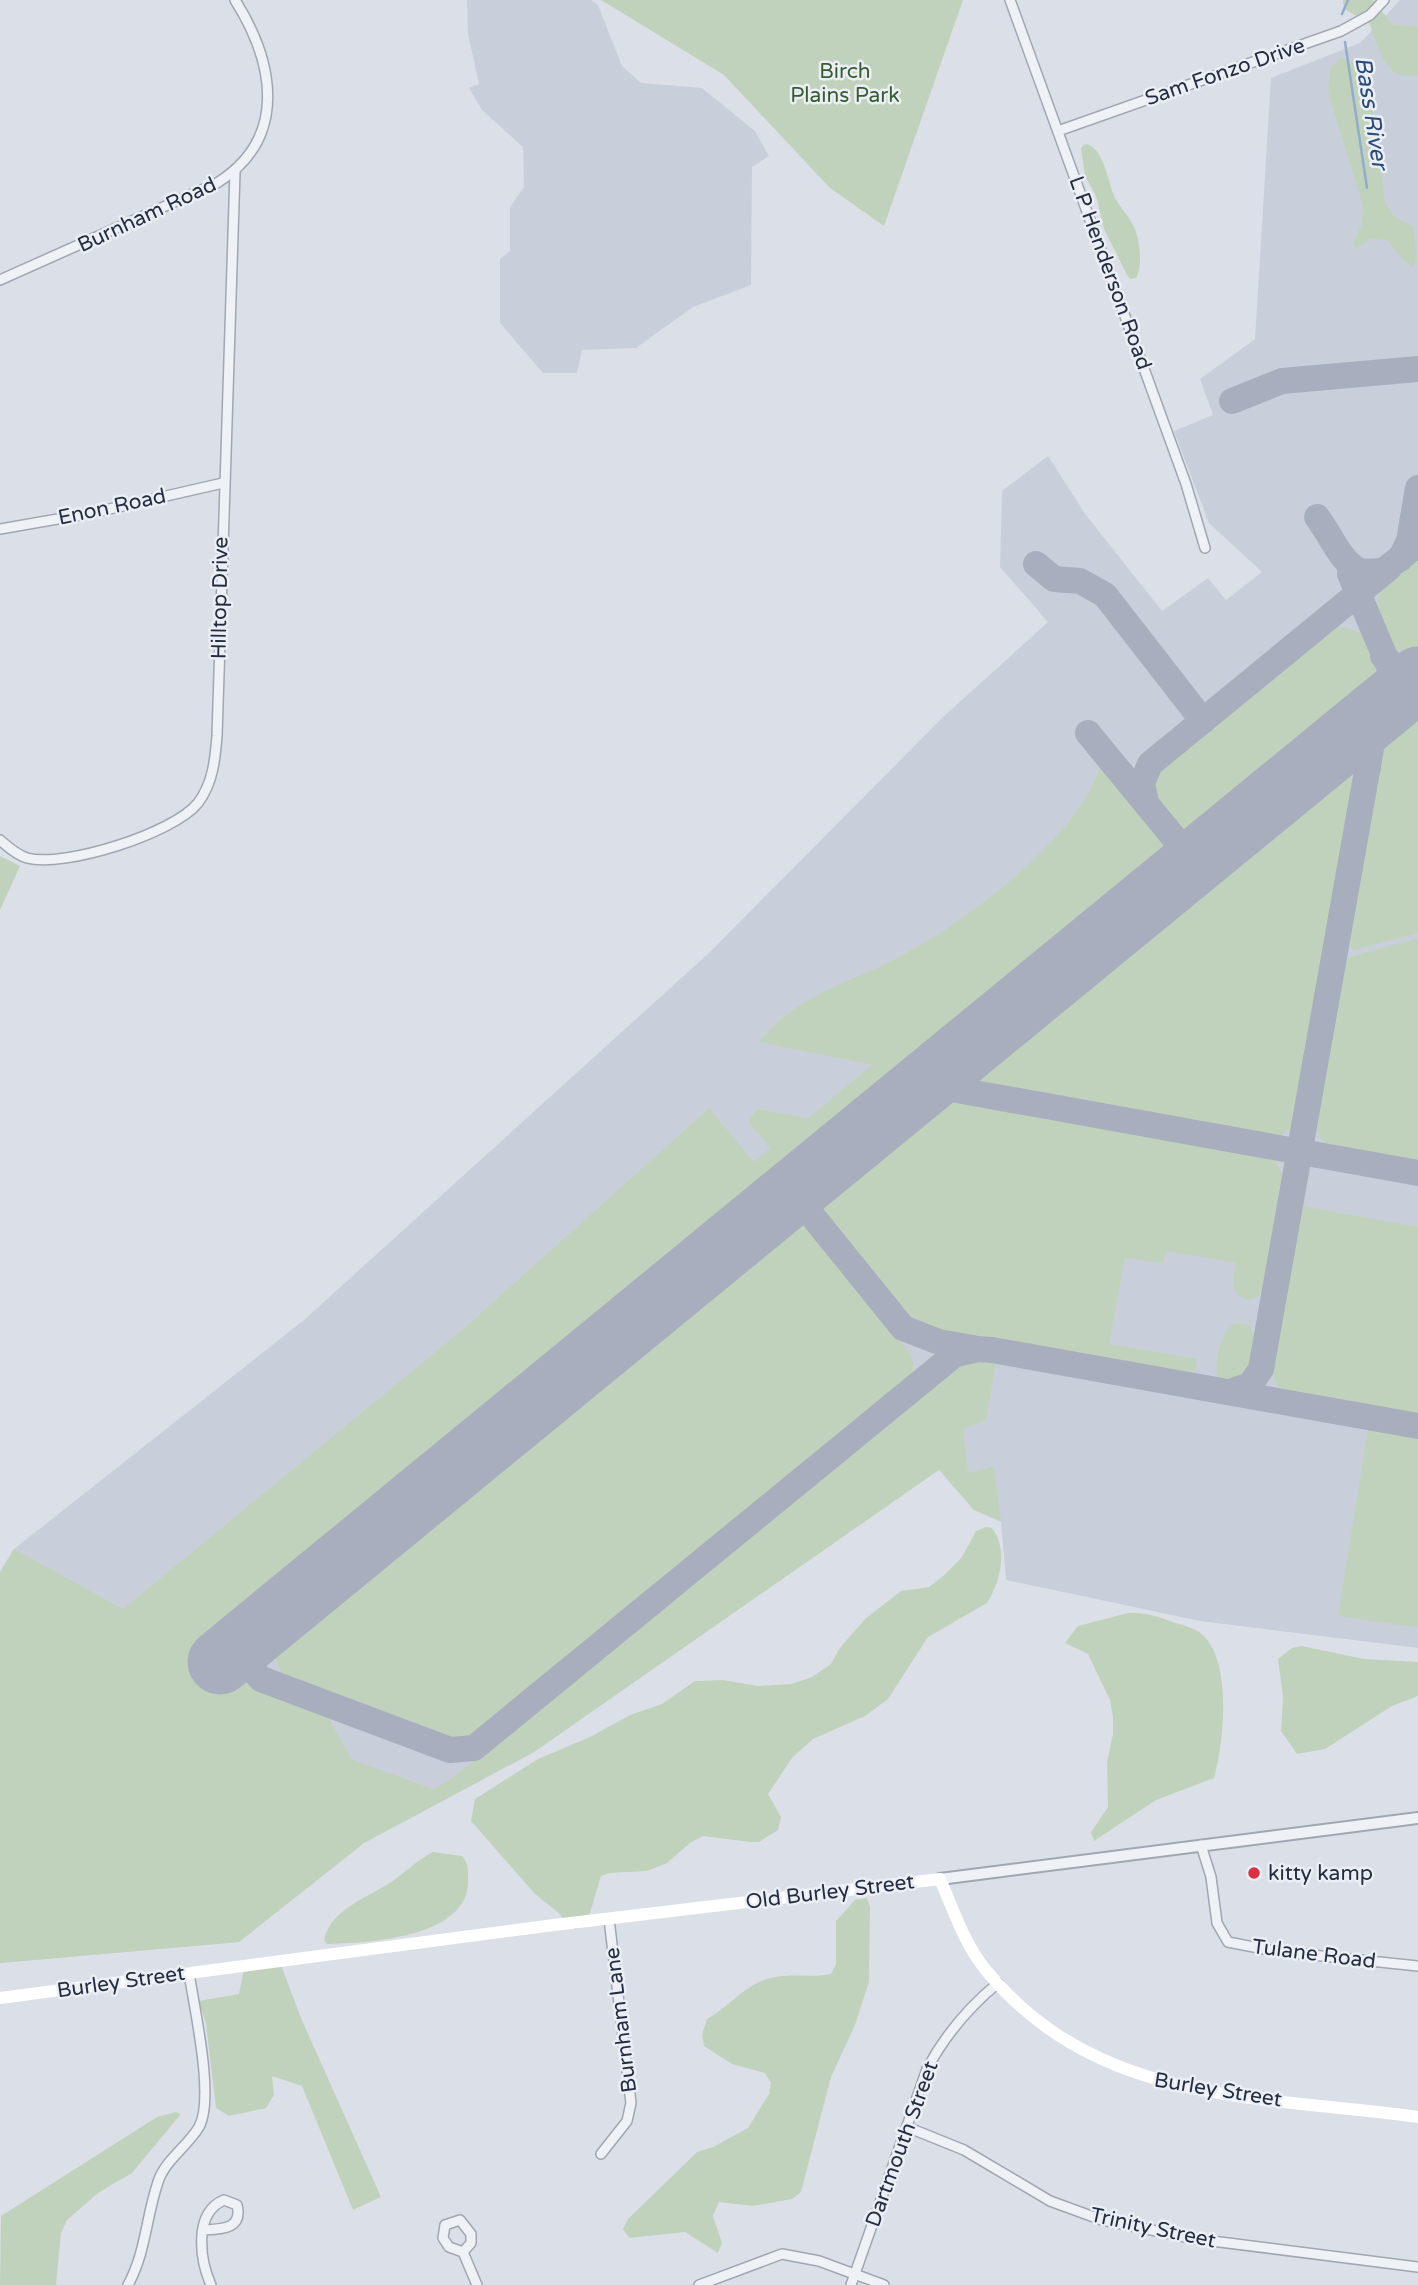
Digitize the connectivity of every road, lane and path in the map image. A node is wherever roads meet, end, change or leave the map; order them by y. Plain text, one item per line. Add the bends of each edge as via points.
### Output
1 (235, 0) edge
2 (1010, 0) edge
3 (1384, 0) edge
4 (1058, 131) junction
5 (235, 172) junction
6 (0, 280) edge
7 (223, 483) junction
8 (0, 529) edge
9 (1205, 548) dead end
10 (0, 840) edge
11 (1418, 1818) edge
12 (1201, 1845) junction
13 (940, 1879) junction
14 (609, 1919) junction
15 (242, 1966) joint
16 (1418, 1966) edge
17 (189, 1973) junction
18 (998, 1983) junction
19 (0, 1998) edge
20 (1418, 2117) edge
21 (906, 2127) junction
22 (601, 2154) dead end
23 (204, 2230) dead end
24 (463, 2252) dead end
25 (1418, 2267) edge
26 (855, 2275) junction
27 (128, 2285) edge
28 (211, 2285) edge
29 (477, 2285) edge
30 (699, 2285) edge
31 (851, 2285) edge
32 (884, 2285) edge

1 - 5 street, Burnham Road via 261,49 269,90 257,141
2 - 4 street, L P Henderson Road
3 - 4 street, Sam Fonzo Drive via 1370,15 1341,31
4 - 9 street, L P Henderson Road
5 - 6 street, Burnham Road
5 - 7 street, Hilltop Drive
7 - 8 street, Enon Road
7 - 10 street, Hilltop Drive via 217,736 215,764 205,792 191,810 170,823 137,838 70,857 26,858
11 - 12 street, Old Burley Street
12 - 13 street, Old Burley Street
12 - 16 street, Tulane Road via 1217,1923 1228,1942
13 - 14 main road, Old Burley Street
13 - 18 main road, Burley Street via 963,1935
14 - 15 main road, Old Burley Street
14 - 22 street, Burnham Lane via 631,2104 627,2121
15 - 17 main road, Burley Street
17 - 19 main road, Burley Street
17 - 27 street via 206,2106 198,2128 164,2168 145,2246
18 - 20 main road, Burley Street via 1028,2011 1089,2053 1142,2077 1235,2096
18 - 21 street, Dartmouth Street via 937,2050
21 - 25 street, Trinity Street via 964,2150 1050,2202 1102,2220 1196,2239
21 - 26 street, Dartmouth Street
23 - 28 street via 203,2266
24 - 29 street
26 - 30 street via 819,2261 782,2254
26 - 31 street, Dartmouth Street
26 - 32 street

